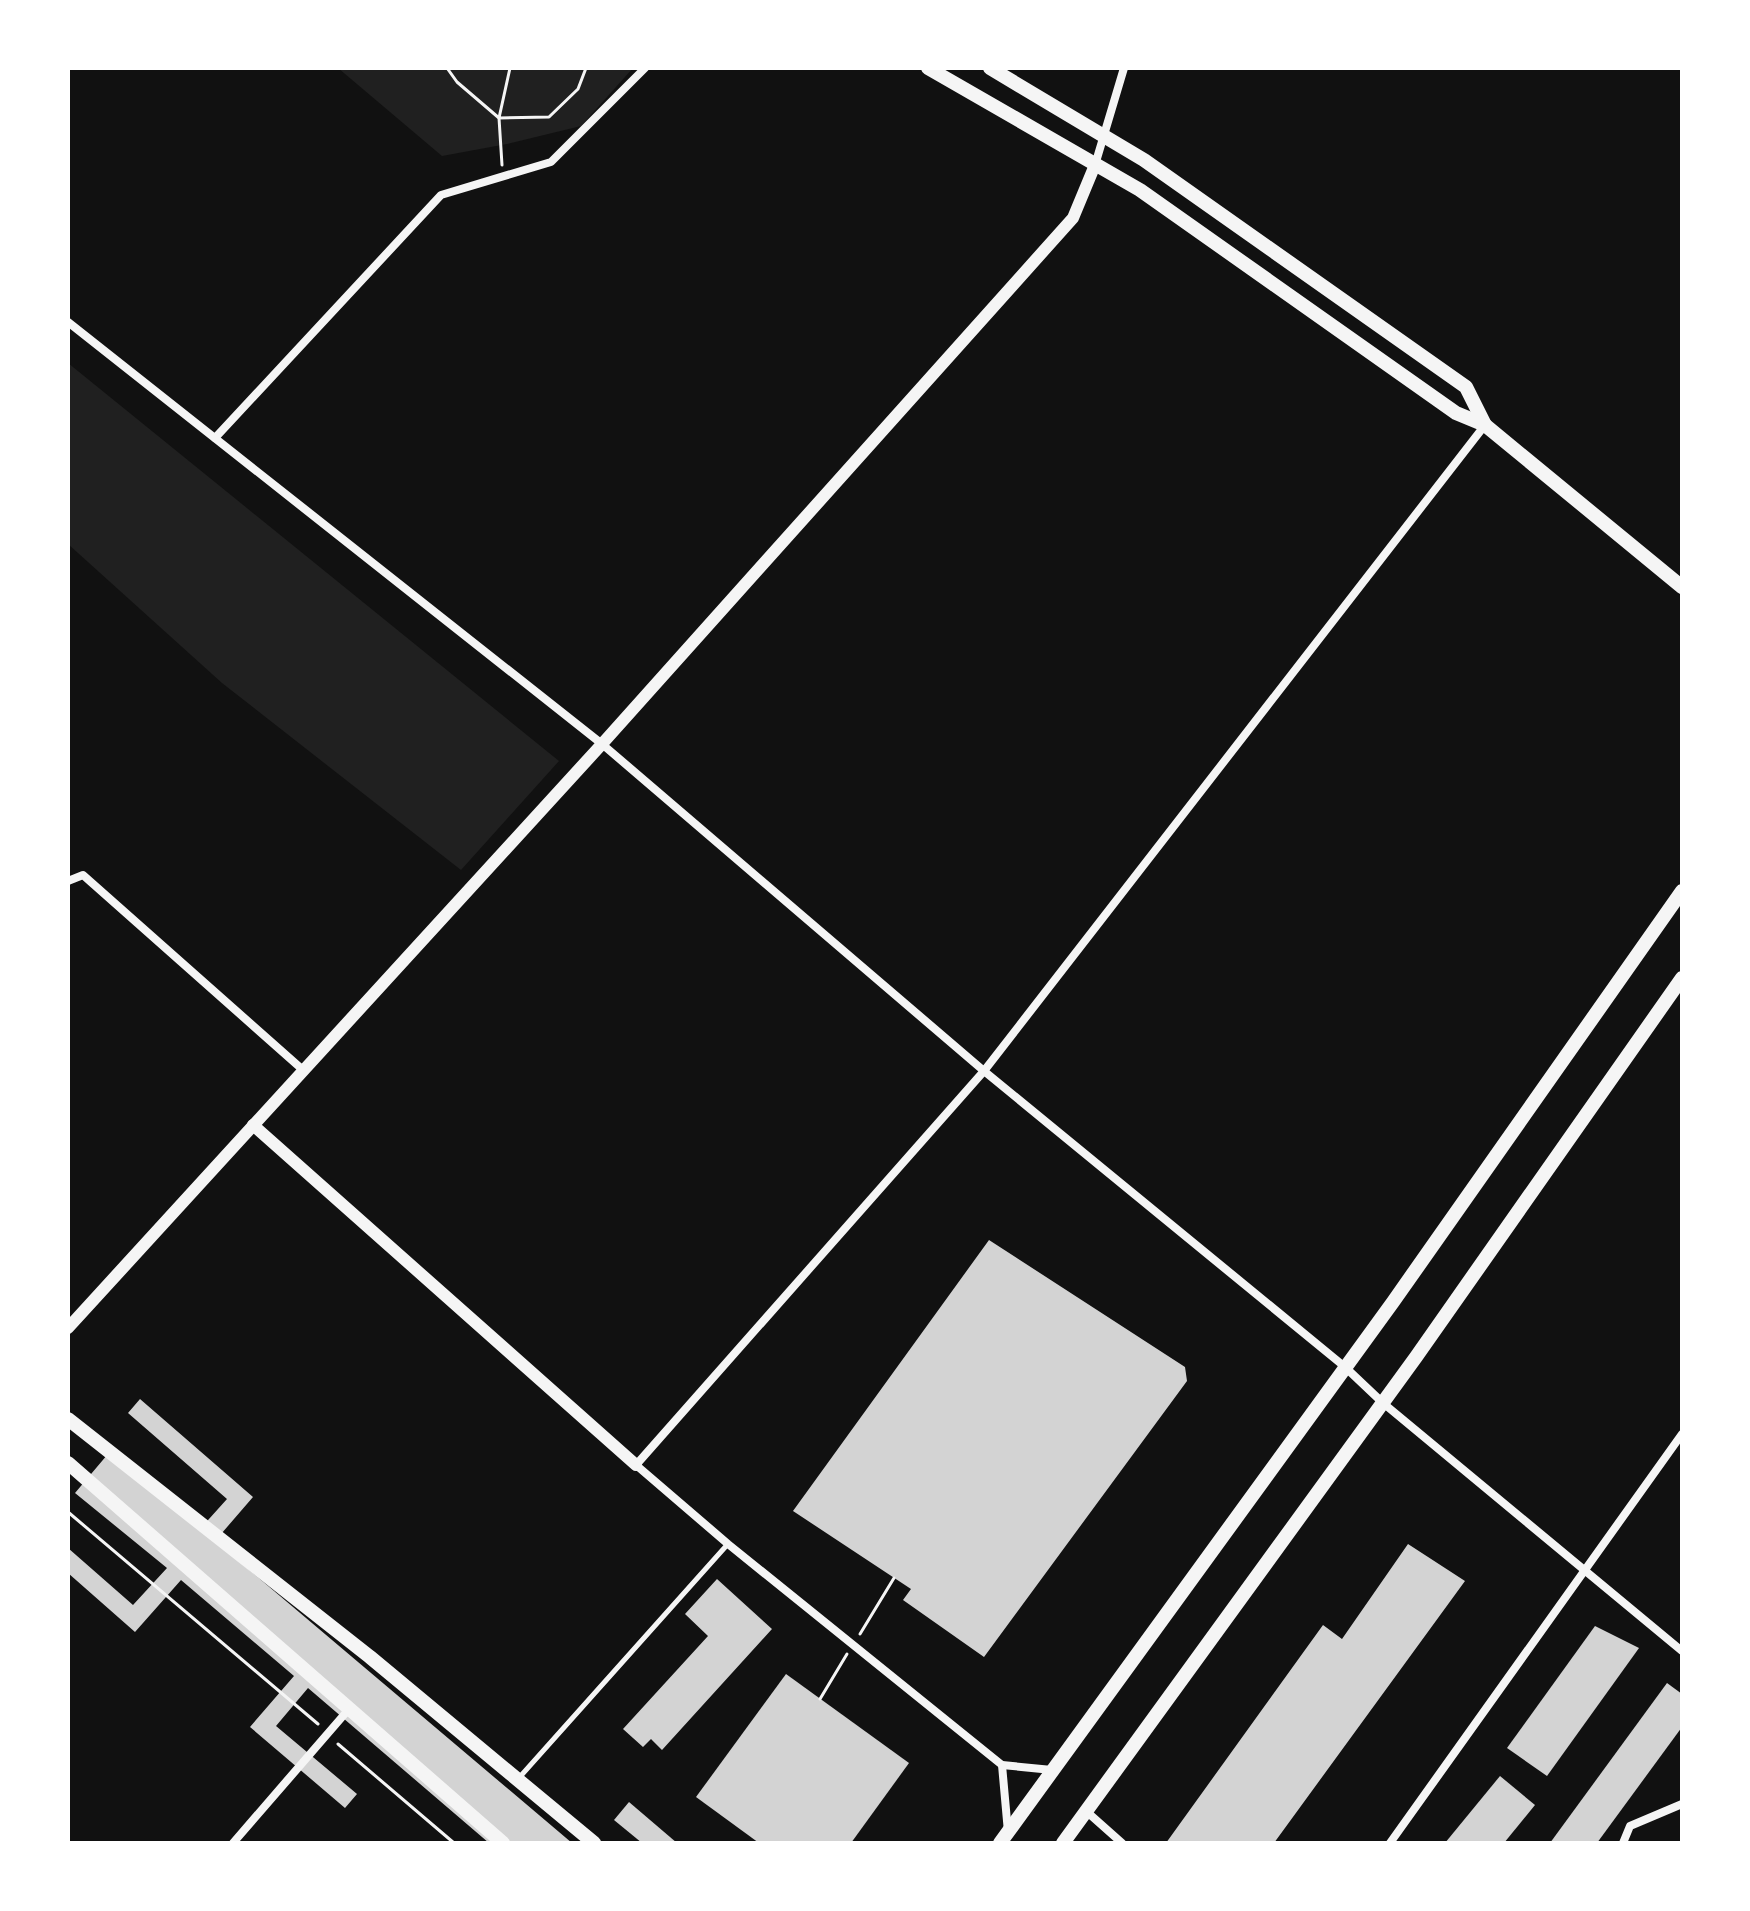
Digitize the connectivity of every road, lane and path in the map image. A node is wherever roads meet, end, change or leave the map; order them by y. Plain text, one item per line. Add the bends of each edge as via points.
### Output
1 (447, 68) edge
2 (510, 68) edge
3 (586, 68) edge
4 (645, 68) edge
5 (928, 68) edge
6 (990, 68) edge
7 (1124, 68) edge
8 (499, 118) junction
9 (1106, 136) junction
10 (1095, 165) junction
11 (503, 176) junction
12 (68, 322) edge
13 (1485, 425) junction
14 (215, 438) junction
15 (1682, 587) edge
16 (602, 744) junction
17 (68, 881) edge
18 (1682, 891) edge
19 (1682, 978) edge
20 (303, 1070) junction
21 (984, 1071) junction
22 (253, 1125) junction
23 (68, 1328) edge
24 (1345, 1367) junction
25 (1383, 1403) junction
26 (68, 1419) edge
27 (1682, 1434) edge
28 (68, 1463) edge
29 (636, 1465) junction
30 (68, 1512) edge
31 (728, 1544) junction
32 (1584, 1569) junction
33 (1682, 1651) edge
34 (349, 1709) junction
35 (327, 1734) junction
36 (1002, 1765) junction
37 (1052, 1770) junction
38 (518, 1780) junction
39 (1682, 1804) edge
40 (1086, 1811) junction
41 (1004, 1837) edge
42 (233, 1843) edge
43 (454, 1843) edge
44 (503, 1843) edge
45 (594, 1843) edge
46 (1063, 1843) edge
47 (1122, 1843) edge
48 (1390, 1843) edge
49 (1623, 1843) edge

1 - 8 path
2 - 8 path
3 - 8 path via 578,89 549,117
4 - 11 street via 551,162
5 - 10 main road
6 - 9 main road
7 - 9 street
8 - 11 path
9 - 10 street
9 - 13 main road via 1466,387
10 - 13 main road via 1140,190 1456,413
10 - 16 street via 1073,218
11 - 14 street via 441,195
12 - 14 street
13 - 15 main road
13 - 21 street
14 - 16 street
16 - 20 street
16 - 21 street
17 - 20 street via 83,875
18 - 24 main road
19 - 25 main road
20 - 22 street
21 - 24 street
21 - 29 street
22 - 23 street
22 - 29 street
24 - 25 street
24 - 37 main road
25 - 32 street
25 - 40 main road
26 - 38 main road
27 - 32 street
28 - 34 main road
29 - 31 street
30 - 35 path
31 - 36 street
31 - 38 lane
32 - 33 street
32 - 48 street
34 - 35 street
34 - 44 main road
35 - 42 street
35 - 43 path
36 - 37 street
36 - 41 street
37 - 41 main road
38 - 45 main road
39 - 49 street via 1630,1826
40 - 46 main road
40 - 47 street

